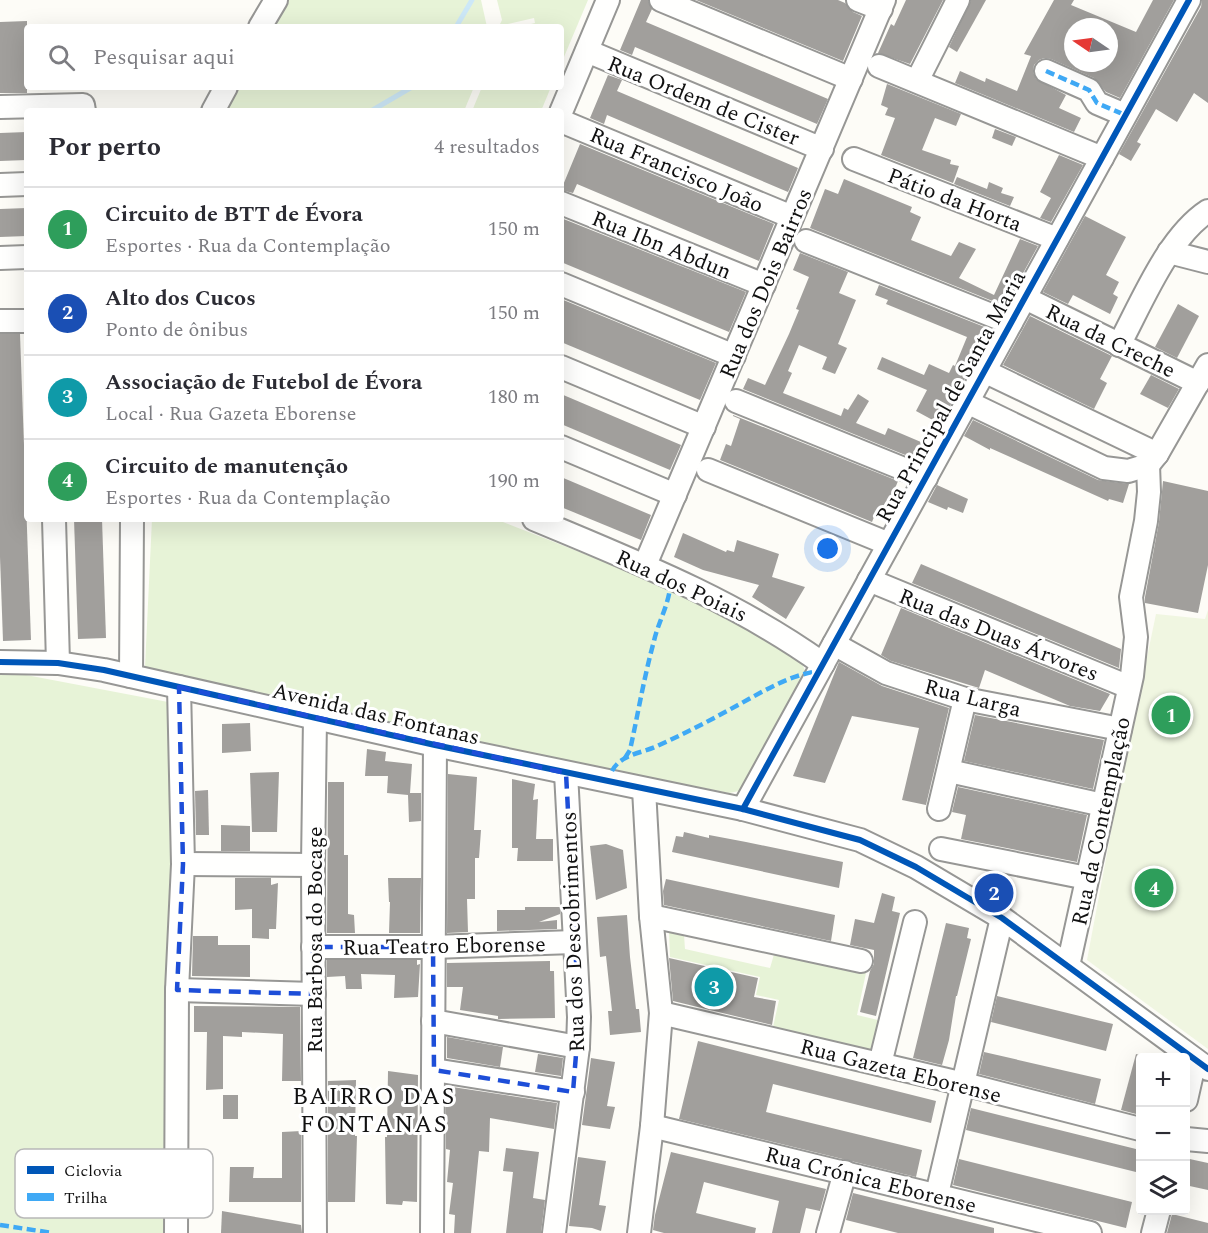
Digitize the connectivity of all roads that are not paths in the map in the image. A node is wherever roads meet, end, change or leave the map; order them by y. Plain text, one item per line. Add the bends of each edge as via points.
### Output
1 (276, 0) edge
2 (608, 0) edge
3 (662, 0) edge
4 (858, 0) edge
5 (958, 0) edge
6 (1189, 0) edge
7 (882, 4) edge
8 (262, 24) edge
9 (587, 51) junction
10 (879, 66) dead end
11 (1046, 71) dead end
12 (851, 79) junction
13 (916, 81) junction
14 (224, 90) edge
15 (0, 107) edge
16 (84, 108) edge
17 (215, 108) edge
18 (563, 108) edge
19 (1125, 116) junction
20 (564, 123) edge
21 (822, 149) junction
22 (1102, 158) junction
23 (854, 159) dead end
24 (0, 184) edge
25 (24, 184) edge
26 (564, 204) edge
27 (1202, 215) edge
28 (792, 218) junction
29 (1057, 239) junction
30 (806, 241) dead end
31 (1169, 252) junction
32 (24, 257) edge
33 (0, 258) edge
34 (1208, 262) edge
35 (564, 285) edge
36 (764, 285) junction
37 (1025, 298) junction
38 (0, 321) edge
39 (24, 321) edge
40 (1011, 324) junction
41 (1119, 345) junction
42 (734, 356) junction
43 (564, 368) edge
44 (984, 371) junction
45 (1203, 374) edge
46 (736, 401) dead end
47 (967, 402) junction
48 (704, 427) junction
49 (564, 448) edge
50 (1153, 459) junction
51 (708, 470) dead end
52 (926, 478) junction
53 (675, 495) junction
54 (54, 522) edge
55 (132, 522) edge
56 (541, 522) edge
57 (889, 544) junction
58 (645, 566) junction
59 (869, 580) junction
60 (834, 644) junction
61 (0, 662) edge
62 (58, 663) junction
63 (823, 664) junction
64 (131, 676) junction
65 (1131, 682) junction
66 (179, 687) junction
67 (965, 699) junction
68 (315, 718) junction
69 (1120, 729) junction
70 (435, 745) junction
71 (948, 771) junction
72 (566, 773) junction
73 (644, 789) junction
74 (1103, 805) junction
75 (743, 808) junction
76 (939, 809) dead end
77 (941, 849) dead end
78 (183, 864) junction
79 (313, 865) junction
80 (1087, 878) junction
81 (651, 916) junction
82 (1002, 918) junction
83 (915, 922) dead end
84 (574, 942) junction
85 (314, 947) junction
86 (433, 947) junction
87 (861, 961) dead end
88 (1068, 966) junction
89 (177, 990) junction
90 (314, 994) junction
91 (661, 1013) junction
92 (433, 1021) junction
93 (578, 1047) junction
94 (880, 1064) junction
95 (1202, 1065) edge
96 (434, 1070) junction
97 (963, 1084) junction
98 (1190, 1090) edge
99 (573, 1092) junction
100 (651, 1126) junction
101 (1136, 1128) edge
102 (1190, 1139) edge
103 (1208, 1141) edge
104 (176, 1149) edge
105 (845, 1172) junction
106 (937, 1194) junction
107 (1158, 1215) edge
108 (176, 1218) edge
109 (1078, 1232) edge
110 (176, 1233) edge
111 (315, 1233) edge
112 (432, 1233) edge
113 (554, 1233) edge
114 (639, 1233) edge
115 (828, 1233) edge
116 (1154, 1233) edge

1 - 8 street
2 - 9 street
3 - 12 street
4 - 7 street
5 - 13 street
6 - 19 street, Rua Principal de Santa Maria
7 - 12 street, Rua dos Dois Bairros
9 - 18 street
9 - 21 street, Rua Ordem de Cister
10 - 13 street
11 - 19 street via 1089,90 1097,103
12 - 21 street, Rua dos Dois Bairros
13 - 22 street
14 - 17 street
15 - 16 street
19 - 22 street, Rua Principal de Santa Maria
20 - 28 street, Rua Francisco João
21 - 28 street, Rua dos Dois Bairros
22 - 29 street, Rua Principal de Santa Maria
23 - 29 street, Pátio da Horta
24 - 25 street
26 - 36 street, Rua Ibn Abdun
27 - 31 street via 1180,234
28 - 36 street, Rua dos Dois Bairros
29 - 37 street, Rua Principal de Santa Maria
30 - 40 street
31 - 34 street
31 - 41 street
32 - 33 street
35 - 42 street
36 - 42 street, Rua dos Dois Bairros
37 - 40 street, Rua Principal de Santa Maria
37 - 41 street, Rua da Creche
38 - 39 street
40 - 44 street, Rua Principal de Santa Maria
41 - 45 street, Rua da Creche
42 - 48 street, Rua dos Dois Bairros
43 - 48 street
44 - 47 street, Rua Principal de Santa Maria
44 - 50 street
45 - 50 street
46 - 52 street
47 - 50 street via 1104,468 1128,471
47 - 52 street, Rua Principal de Santa Maria
48 - 53 street, Rua dos Dois Bairros
49 - 53 street
50 - 65 street, Rua da Contemplação via 1131,597 1136,637
51 - 57 street
52 - 57 street, Rua Principal de Santa Maria
53 - 58 street, Rua dos Dois Bairros
54 - 62 street
55 - 64 street
56 - 58 street, Rua dos Poiais
57 - 59 street, Rua Principal de Santa Maria
58 - 63 street, Rua dos Poiais via 758,621
59 - 60 street, Rua Principal de Santa Maria
59 - 65 street, Rua das Duas Árvores
60 - 63 street, Rua Principal de Santa Maria
60 - 67 street, Rua Larga via 886,673
61 - 62 street, Avenida das Fontanas
62 - 64 street, Avenida das Fontanas
63 - 75 street, Rua Principal de Santa Maria
64 - 66 street, Avenida das Fontanas
65 - 69 street, Rua da Contemplação
66 - 68 street, Avenida das Fontanas
66 - 78 street
67 - 69 street, Rua Larga
67 - 71 street
68 - 70 street, Avenida das Fontanas
68 - 79 street, Rua Barbosa do Bocage
69 - 74 street, Rua da Contemplação
70 - 72 street, Avenida das Fontanas
70 - 86 street
71 - 74 street
71 - 76 street
72 - 73 street, Avenida das Fontanas
72 - 84 street, Rua dos Descobrimentos
73 - 75 street, Avenida das Fontanas
73 - 81 street
74 - 80 street, Rua da Contemplação
75 - 82 street, Avenida das Fontanas via 860,840 916,867
77 - 80 street
78 - 79 street
78 - 89 street
79 - 85 street, Rua Barbosa do Bocage
80 - 88 street, Rua da Contemplação
81 - 87 street
81 - 91 street
82 - 88 street, Avenida das Fontanas
82 - 97 street
83 - 94 street
84 - 86 street, Rua Teatro Eborense
84 - 93 street, Rua dos Descobrimentos
85 - 86 street, Rua Teatro Eborense
85 - 90 street, Rua Barbosa do Bocage
86 - 92 street
88 - 95 street, Avenida das Fontanas
89 - 90 street
89 - 104 street
90 - 111 street, Rua Barbosa do Bocage
91 - 94 street, Rua Gazeta Eborense
91 - 100 street
92 - 93 street
92 - 96 street
93 - 99 street, Rua dos Descobrimentos
94 - 97 street, Rua Gazeta Eborense
95 - 98 street
96 - 99 street
96 - 112 street
97 - 101 street, Rua Gazeta Eborense
97 - 106 street
99 - 113 street, Rua dos Descobrimentos
100 - 105 street, Rua Crónica Eborense
100 - 114 street
102 - 103 street
105 - 106 street, Rua Crónica Eborense
105 - 115 street
106 - 109 street, Rua Crónica Eborense
107 - 116 street
108 - 110 street

